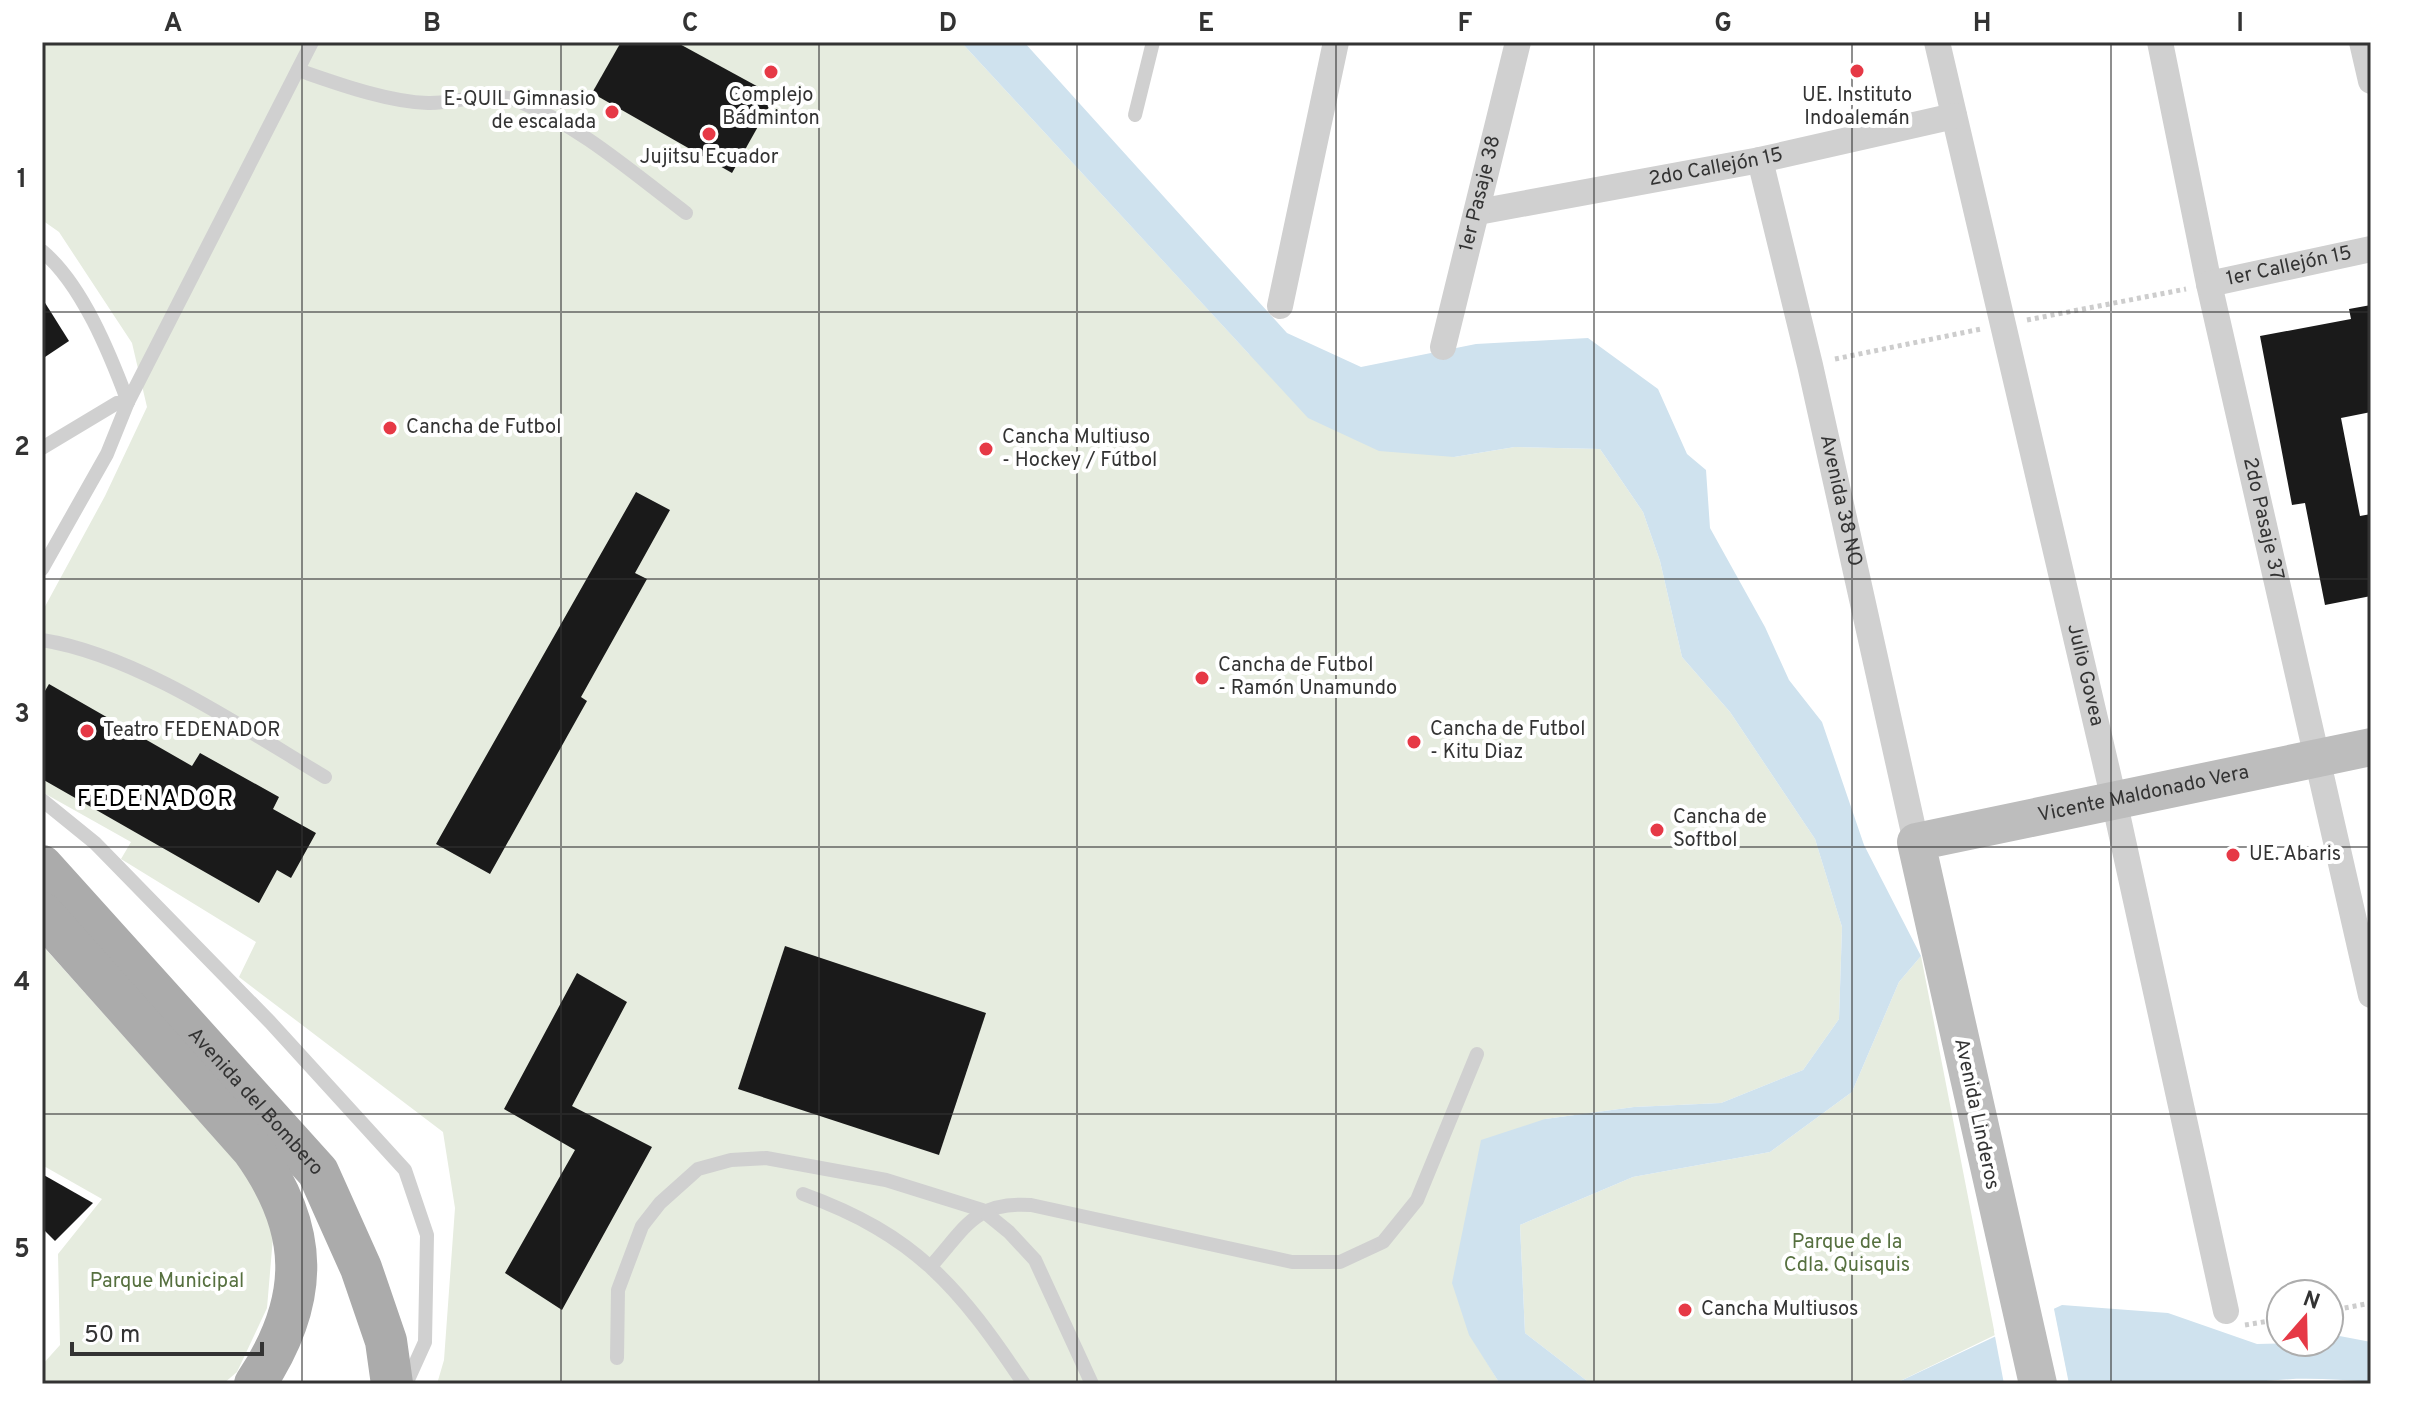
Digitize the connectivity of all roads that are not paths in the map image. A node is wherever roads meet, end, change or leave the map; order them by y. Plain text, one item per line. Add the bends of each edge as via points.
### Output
1 (312, 42) edge
2 (1153, 42) edge
3 (1336, 42) edge
4 (1518, 42) edge
5 (1937, 42) edge
6 (2160, 42) edge
7 (2362, 42) edge
8 (298, 70) junction
9 (2371, 81) edge
10 (1135, 115) dead end
11 (1954, 116) junction
12 (1760, 160) junction
13 (1478, 212) junction
14 (686, 213) dead end
15 (2371, 249) edge
16 (42, 251) edge
17 (2209, 284) junction
18 (1280, 306) dead end
19 (1443, 347) dead end
20 (128, 402) junction
21 (42, 448) edge
22 (42, 569) edge
23 (42, 640) edge
24 (2371, 747) edge
25 (2319, 759) junction
26 (325, 777) dead end
27 (42, 800) edge
28 (2114, 800) junction
29 (1916, 842) junction
30 (42, 866) edge
31 (42, 913) edge
32 (2371, 995) edge
33 (1477, 1054) dead end
34 (803, 1194) dead end
35 (982, 1210) junction
36 (932, 1265) junction
37 (2226, 1311) dead end
38 (617, 1358) dead end
39 (255, 1384) edge
40 (392, 1384) edge
41 (406, 1384) edge
42 (1024, 1384) edge
43 (1092, 1384) edge
44 (2038, 1384) edge

1 - 8 lane
2 - 10 lane
3 - 18 street
4 - 13 street, 1er Pasaje 38
5 - 11 street, Julio Govea
6 - 17 street, 2do Pasaje 37
7 - 9 street
8 - 14 lane via 348,87 428,103 471,96 516,100 594,143
8 - 20 lane
11 - 12 street, 2do Callejón 15
11 - 28 street, Julio Govea
12 - 13 street, 2do Callejón 15
12 - 29 street, Avenida 38 NO
13 - 19 street, 1er Pasaje 38
15 - 17 street, 1er Callejón 15
16 - 20 lane via 61,266 113,361
17 - 25 street, 2do Pasaje 37
20 - 21 lane via 117,403
20 - 22 lane via 107,454
23 - 26 lane via 99,653
24 - 25 street, Vicente Maldonado Vera
25 - 28 street, Vicente Maldonado Vera
25 - 32 street, 2do Pasaje 37
27 - 41 lane via 95,843 405,1170 427,1235 425,1342
28 - 29 street, Vicente Maldonado Vera
28 - 37 street, Julio Govea
29 - 44 street, Avenida Linderos
30 - 40 main road, Avenida del Bombero via 318,1172 361,1268 386,1341
31 - 39 main road via 275,1180 296,1240 292,1302
33 - 35 lane via 1409,1212 1383,1242 1340,1262 1292,1262 1031,1205
34 - 36 lane via 867,1222
35 - 36 lane
35 - 38 lane via 886,1180 766,1158 698,1169 642,1226 625,1264 618,1290
35 - 43 lane via 1035,1260
36 - 42 lane via 956,1289

